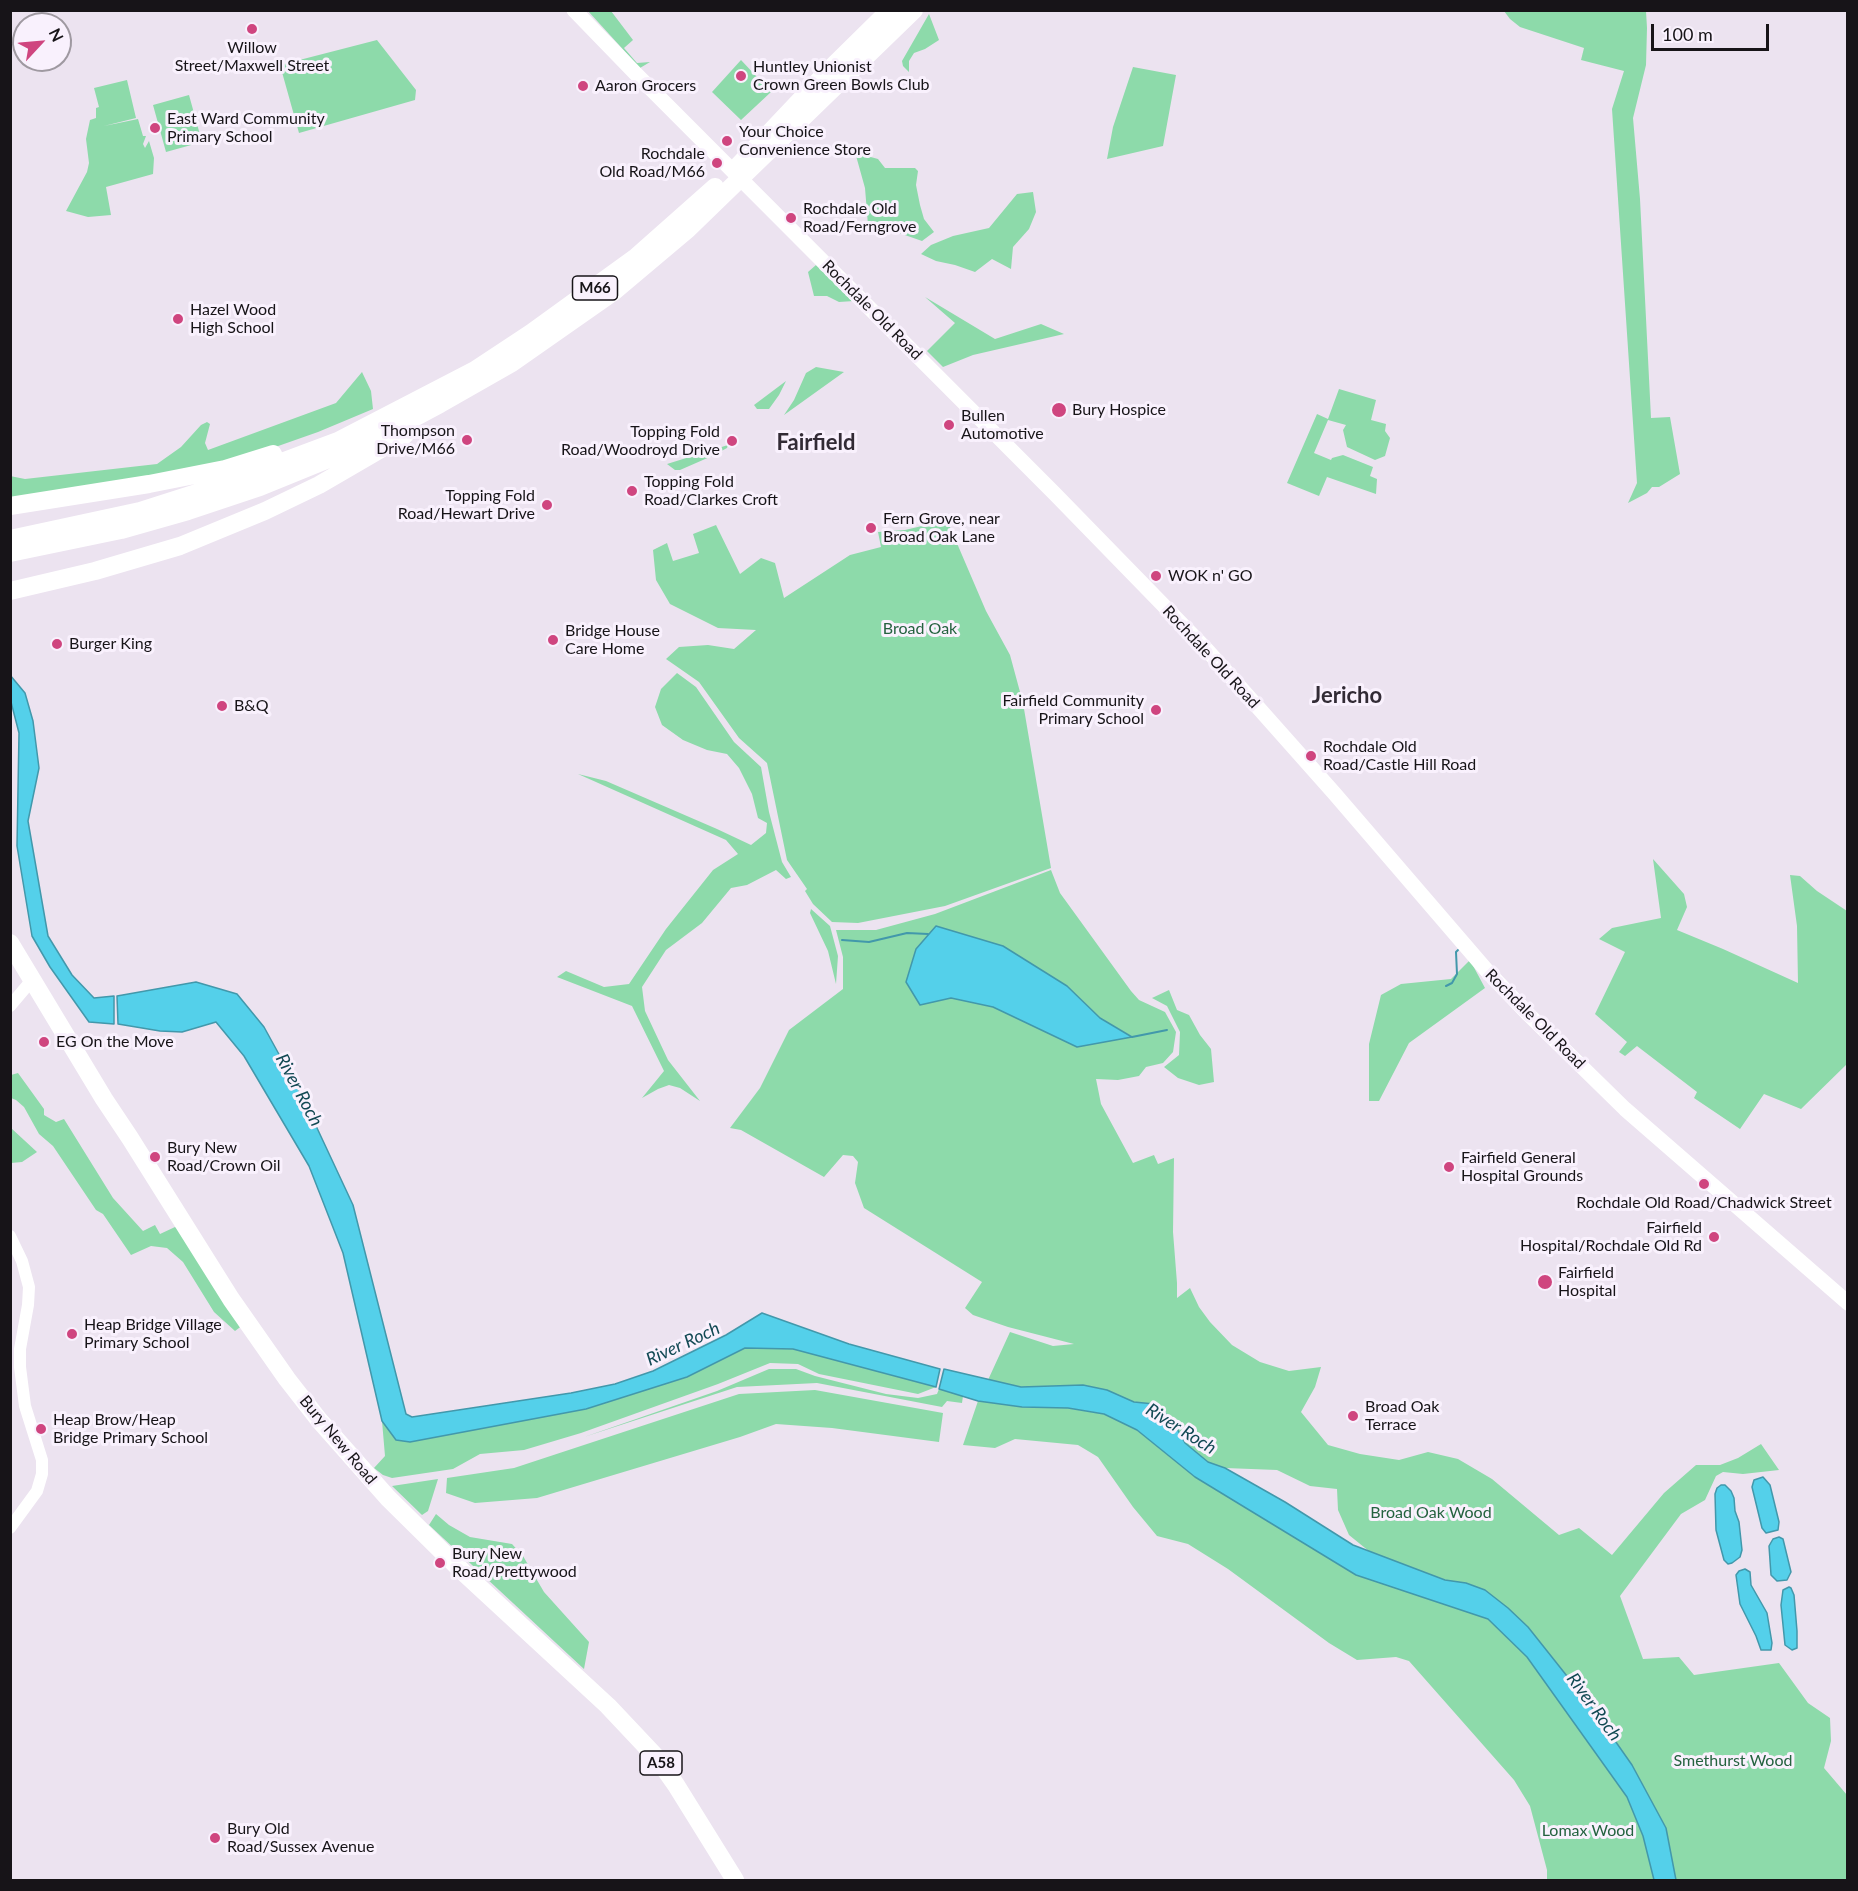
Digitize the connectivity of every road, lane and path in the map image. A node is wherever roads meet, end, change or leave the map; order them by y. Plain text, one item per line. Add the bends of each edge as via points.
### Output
1 (574, 10) edge
2 (890, 10) edge
3 (914, 10) edge
4 (776, 136) junction
5 (393, 412) junction
6 (377, 444) junction
7 (10, 506) edge
8 (10, 538) edge
9 (10, 553) edge
10 (10, 591) edge
11 (10, 943) edge
12 (32, 980) junction
13 (10, 1006) edge
14 (10, 1236) edge
15 (1848, 1303) edge
16 (10, 1528) edge
17 (735, 1881) edge

1 - 15 main road, Rochdale Old Road via 1207,650 1526,1012 1625,1109
2 - 4 highway, M66 via 826,73
3 - 4 highway, M66
4 - 5 highway, M66 via 601,283 475,370
4 - 6 highway, M66 via 688,229 612,293 477,391
5 - 7 highway, M66 via 225,469
5 - 8 highway, M66 via 338,441 214,487 140,511
6 - 9 highway, M66 via 188,511 121,530
6 - 10 highway, M66 via 320,485 180,546
11 - 12 highway, Bury New Road / A58
12 - 13 street
12 - 17 highway, Bury New Road / A58 via 231,1299 287,1379 385,1495 645,1744 676,1785
14 - 16 street via 28,1287 20,1367 26,1406 42,1460 37,1491

